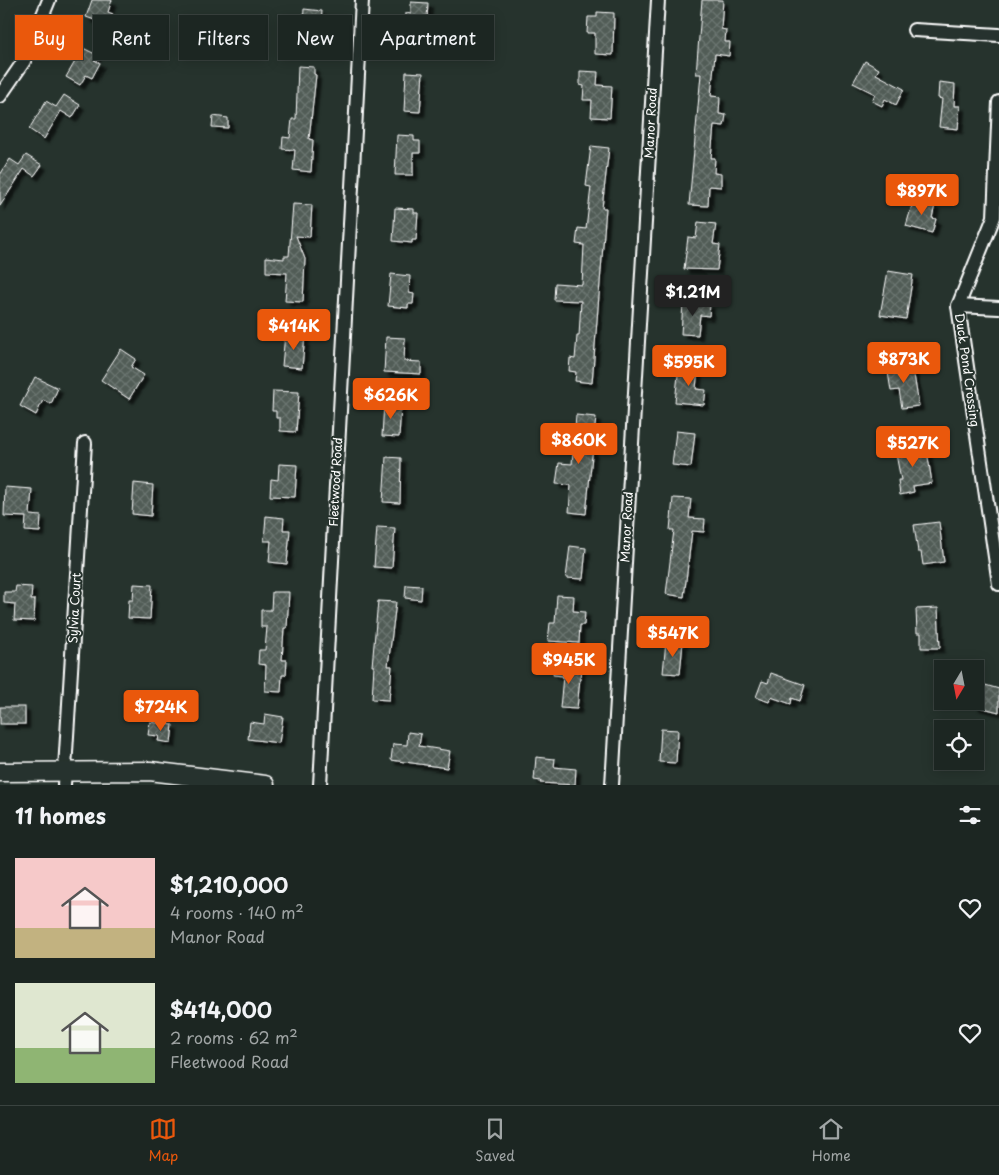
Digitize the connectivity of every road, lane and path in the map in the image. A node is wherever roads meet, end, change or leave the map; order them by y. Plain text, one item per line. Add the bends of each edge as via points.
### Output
1 (49, 0) edge
2 (362, 0) edge
3 (658, 0) edge
4 (914, 30) dead end
5 (999, 35) edge
6 (0, 96) edge
7 (999, 102) edge
8 (958, 306) junction
9 (999, 308) edge
10 (85, 444) dead end
11 (999, 584) edge
12 (0, 772) edge
13 (65, 779) edge
14 (265, 785) edge
15 (320, 785) edge
16 (612, 785) edge

1 - 6 street via 24,61
2 - 15 street, Fleetwood Road
3 - 16 street, Manor Road
4 - 5 street
7 - 8 street, Duck Pond Crossing via 994,217
8 - 9 street
8 - 11 street, Duck Pond Crossing
10 - 13 street, Sylvia Court
12 - 13 street
13 - 14 street via 150,771

